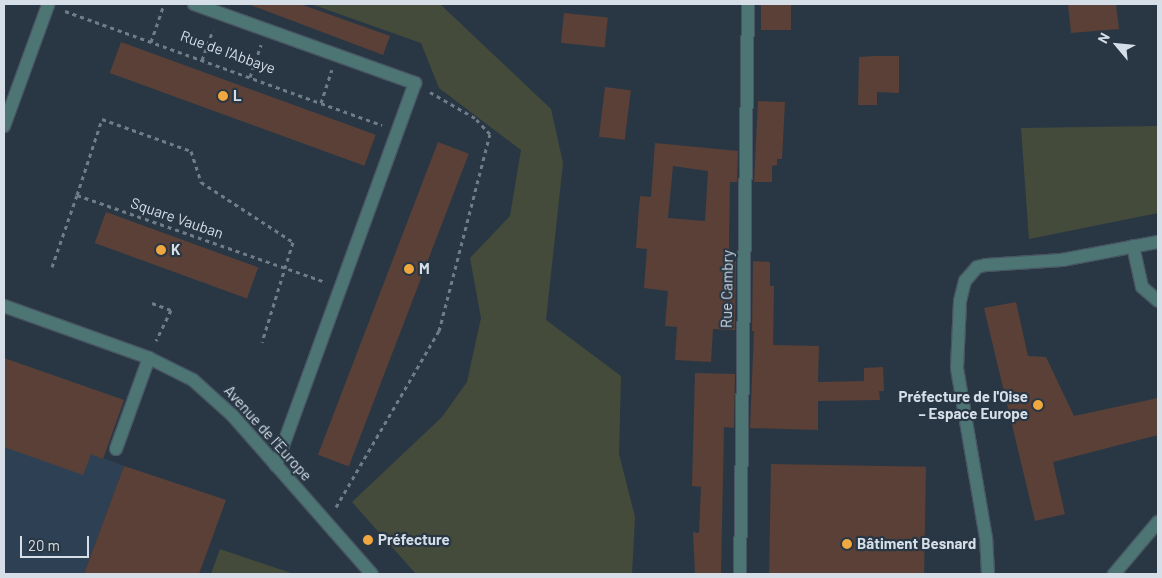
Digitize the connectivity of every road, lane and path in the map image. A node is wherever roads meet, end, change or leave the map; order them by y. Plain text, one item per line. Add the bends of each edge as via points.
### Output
1 (164, 4) edge
2 (194, 4) edge
3 (748, 4) edge
4 (48, 5) joint
5 (219, 13) junction
6 (266, 30) junction
7 (151, 42) junction
8 (337, 55) junction
9 (202, 60) junction
10 (250, 77) junction
11 (415, 83) junction
12 (321, 103) junction
13 (4, 126) edge
14 (398, 130) junction
15 (77, 195) junction
16 (1158, 242) edge
17 (1133, 246) junction
18 (52, 267) dead end
19 (284, 268) junction
20 (341, 288) junction
21 (1158, 301) edge
22 (152, 303) dead end
23 (4, 306) edge
24 (262, 342) dead end
25 (149, 358) junction
26 (116, 448) dead end
27 (276, 465) junction
28 (1158, 522) edge
29 (327, 523) junction
30 (1130, 558) junction
31 (372, 574) edge
32 (740, 574) edge
33 (988, 574) edge
34 (1114, 574) edge
35 (1131, 574) edge

1 - 7 path
2 - 5 street
3 - 32 street, Rue Cambry
4 - 7 path, Rue de l'Abbaye
4 - 13 street
5 - 6 street
5 - 9 path
6 - 8 street
6 - 10 path
7 - 9 path, Rue de l'Abbaye
8 - 11 street
8 - 12 path
9 - 10 path, Rue de l'Abbaye
10 - 12 path, Rue de l'Abbaye
11 - 14 street
11 - 29 path via 475,118 490,134 439,331
12 - 14 path, Rue de l'Abbaye
14 - 20 street
15 - 18 path
15 - 19 path, Square Vauban
15 - 19 path via 102,119 191,150 201,182 293,242
16 - 17 street
17 - 21 street via 1142,287
17 - 33 street via 1062,260 986,264 977,267 965,281 960,301 957,376 986,538
19 - 20 path, Square Vauban
19 - 24 path
20 - 27 street
22 - 25 path via 171,310
23 - 25 street, Avenue de l'Europe
25 - 26 street
25 - 27 street, Avenue de l'Europe via 180,372 207,391
27 - 29 street, Avenue de l'Europe
28 - 30 street
29 - 31 street, Avenue de l'Europe
30 - 34 street
30 - 35 street

